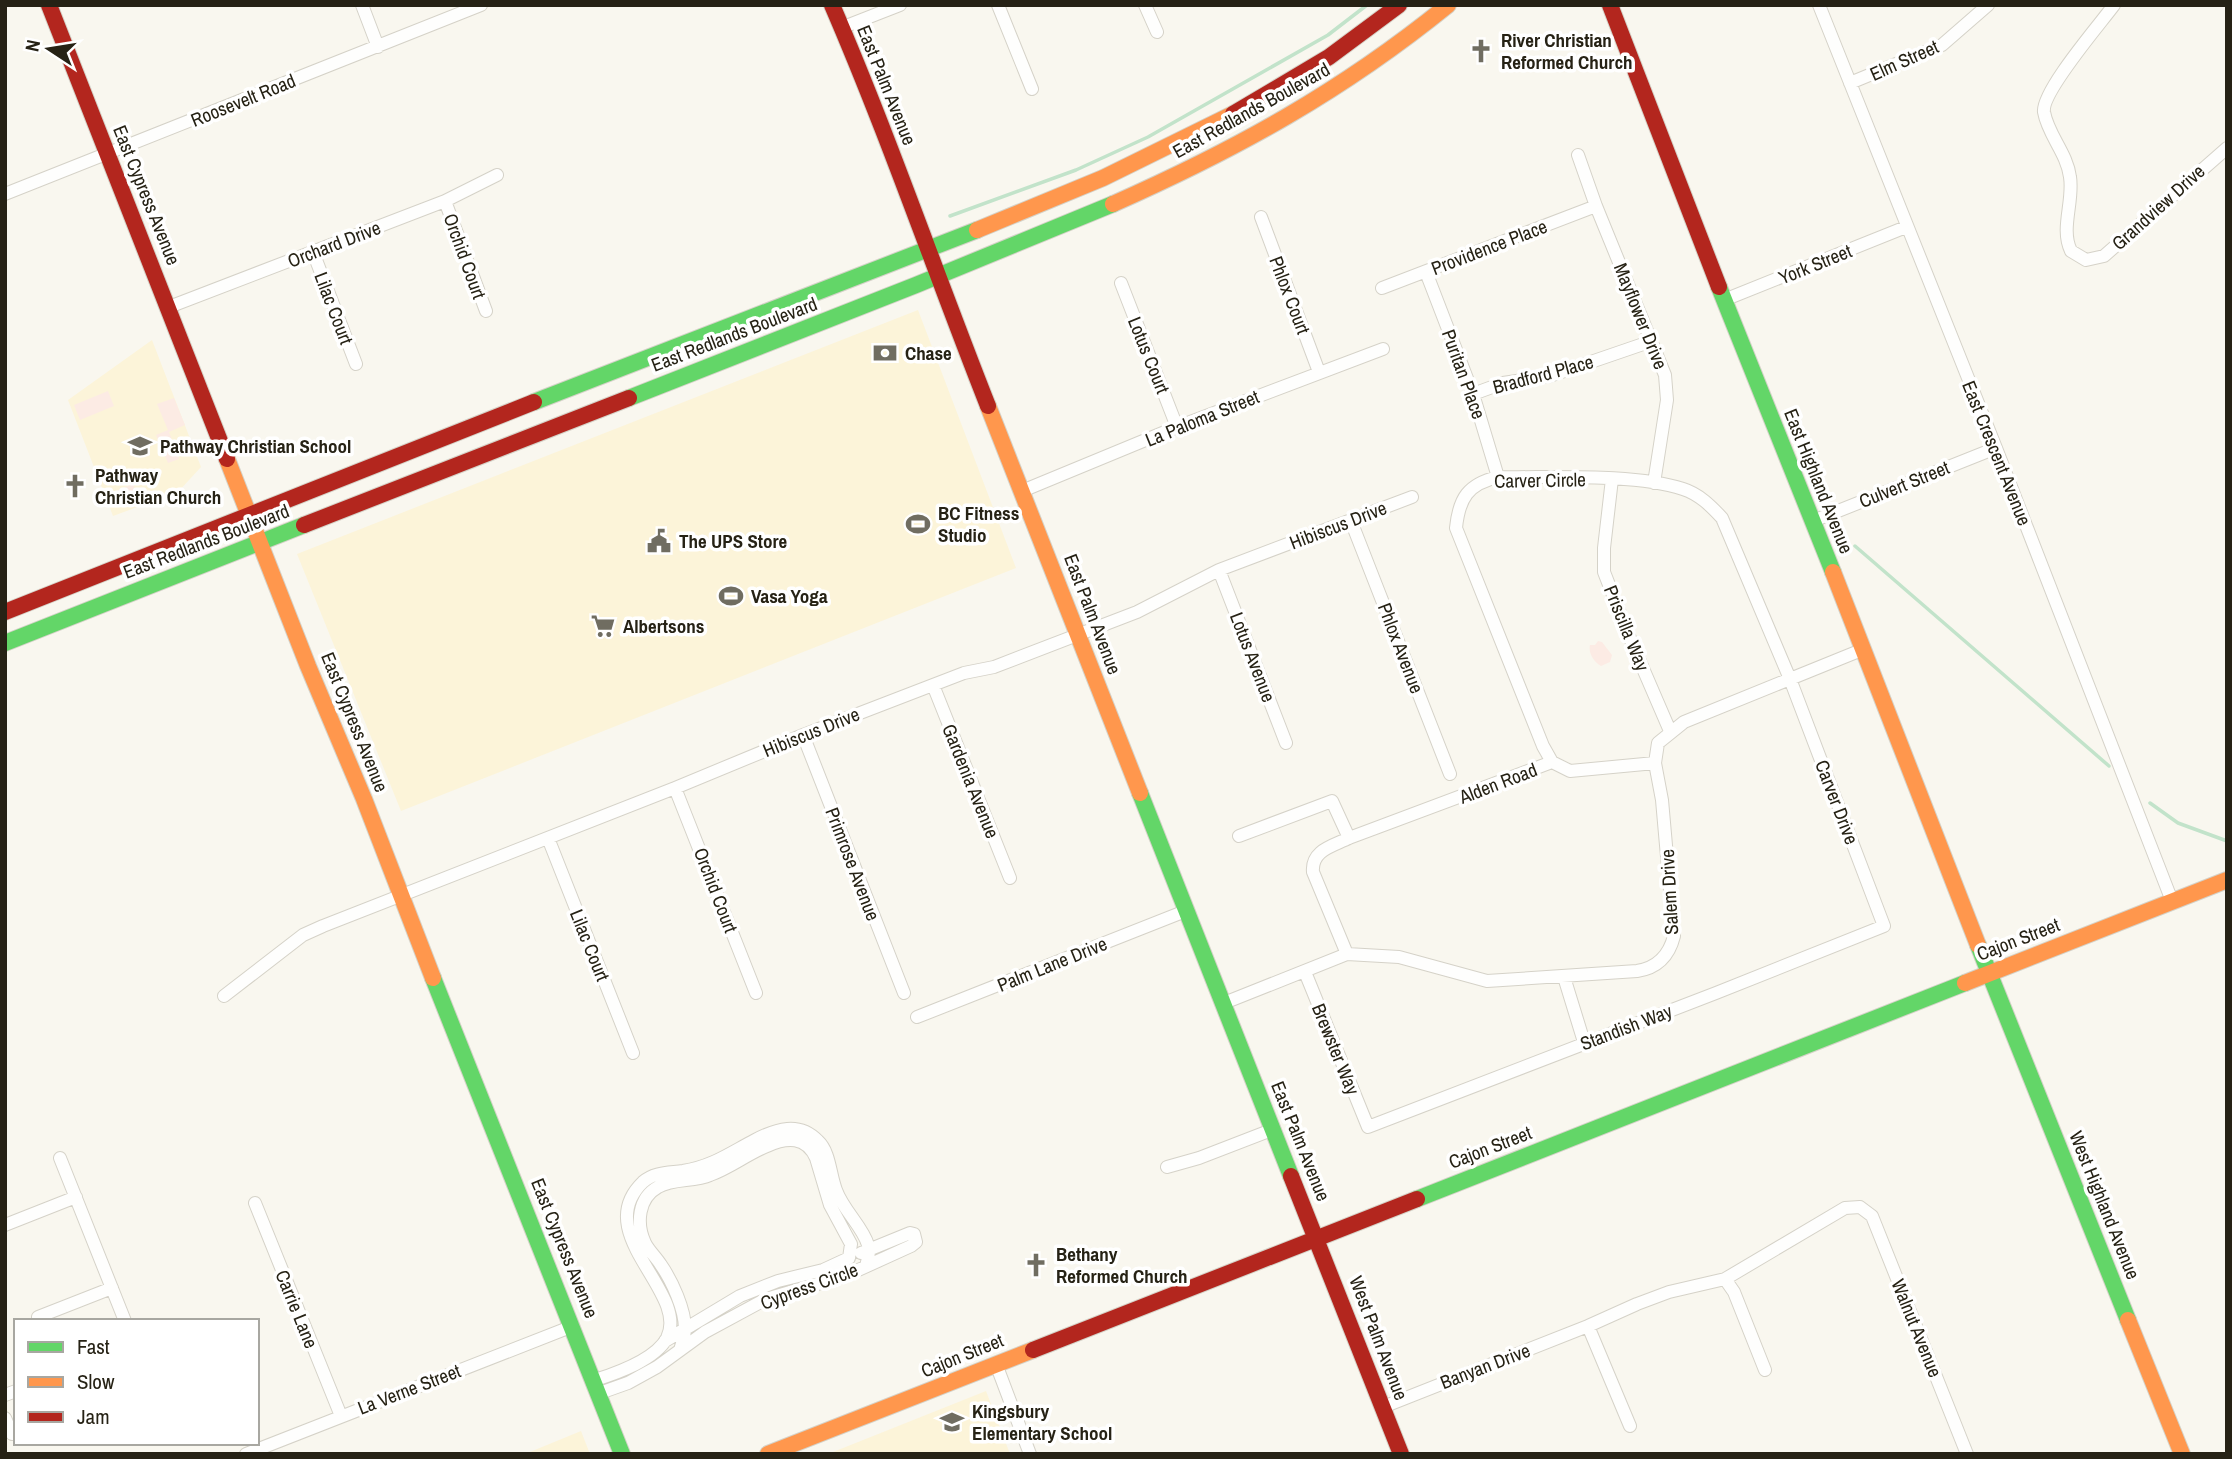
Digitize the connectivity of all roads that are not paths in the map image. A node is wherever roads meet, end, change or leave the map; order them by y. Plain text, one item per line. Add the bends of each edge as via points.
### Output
1 (49, 5) edge
2 (362, 5) edge
3 (481, 5) edge
4 (832, 5) edge
5 (900, 5) edge
6 (998, 5) edge
7 (1145, 5) edge
8 (1399, 5) edge
9 (1448, 5) edge
10 (1610, 5) edge
11 (1819, 5) edge
12 (1988, 5) edge
13 (2114, 5) edge
14 (841, 28) junction
15 (1157, 32) dead end
16 (378, 47) junction
17 (1850, 83) junction
18 (1031, 89) dead end
19 (2227, 148) edge
20 (108, 155) junction
21 (1578, 155) dead end
22 (497, 175) dead end
23 (5, 194) edge
24 (445, 201) junction
25 (1596, 206) junction
26 (1261, 217) dead end
27 (1906, 227) junction
28 (927, 248) junction
29 (313, 252) junction
30 (1426, 272) junction
31 (937, 277) junction
32 (1121, 284) dead end
33 (1382, 288) dead end
34 (1724, 300) junction
35 (169, 307) junction
36 (486, 311) dead end
37 (1652, 341) junction
38 (1383, 349) dead end
39 (356, 364) dead end
40 (1319, 372) junction
41 (1473, 394) junction
42 (1177, 427) junction
43 (1996, 448) junction
44 (1498, 477) junction
45 (1612, 479) junction
46 (1654, 483) junction
47 (1023, 491) junction
48 (1412, 497) dead end
49 (249, 515) junction
50 (1351, 521) junction
51 (1813, 521) junction
52 (260, 541) junction
53 (1219, 570) junction
54 (5, 612) edge
55 (1078, 634) junction
56 (5, 643) edge
57 (1864, 649) junction
58 (1790, 679) junction
59 (933, 685) junction
60 (1670, 731) junction
61 (803, 735) junction
62 (1286, 743) dead end
63 (1552, 762) junction
64 (1655, 763) junction
65 (1450, 774) dead end
66 (675, 788) junction
67 (1239, 836) dead end
68 (548, 838) junction
69 (1349, 838) junction
70 (1010, 878) dead end
71 (2227, 880) edge
72 (400, 897) junction
73 (2172, 901) junction
74 (1188, 910) junction
75 (1885, 926) joint
76 (1346, 954) junction
77 (1305, 972) junction
78 (1989, 972) junction
79 (1564, 977) junction
80 (756, 993) dead end
81 (904, 993) dead end
82 (224, 996) dead end
83 (1224, 1003) junction
84 (917, 1017) dead end
85 (1584, 1042) junction
86 (633, 1053) dead end
87 (1368, 1126) joint
88 (1274, 1129) junction
89 (60, 1158) dead end
90 (1167, 1167) dead end
91 (76, 1197) junction
92 (255, 1203) dead end
93 (1860, 1206) joint
94 (5, 1224) edge
95 (1317, 1237) junction
96 (868, 1249) junction
97 (849, 1258) junction
98 (866, 1266) junction
99 (1725, 1279) junction
100 (112, 1288) junction
101 (38, 1317) dead end
102 (124, 1319) edge
103 (573, 1325) junction
104 (1588, 1326) junction
105 (685, 1327) junction
106 (664, 1341) junction
107 (680, 1350) junction
108 (996, 1364) junction
109 (1765, 1370) dead end
110 (597, 1386) junction
111 (1383, 1406) junction
112 (341, 1416) junction
113 (5, 1418) edge
114 (1630, 1426) dead end
115 (12, 1434) dead end
116 (246, 1454) edge
117 (622, 1454) edge
118 (768, 1454) edge
119 (1030, 1454) edge
120 (1401, 1454) edge
121 (1967, 1454) edge
122 (2182, 1454) edge

1 - 20 street, East Cypress Avenue
2 - 16 street
3 - 16 street, Roosevelt Road
4 - 14 street, East Palm Avenue
5 - 14 street
6 - 18 street
7 - 15 street
8 - 28 street, East Redlands Boulevard via 1321,63 1230,116 1135,164
9 - 31 street, East Redlands Boulevard via 1333,90 1218,156 1134,196
10 - 34 street, East Highland Avenue
11 - 17 street, East Crescent Avenue
12 - 17 street, Elm Street via 1942,45
13 - 19 street, Grandview Drive via 2052,87 2044,106 2070,175 2067,237 2071,251 2085,260 2104,256
14 - 28 street, East Palm Avenue
16 - 20 street, Roosevelt Road
17 - 27 street, East Crescent Avenue
20 - 23 street, Roosevelt Road
20 - 35 street, East Cypress Avenue
21 - 25 street, Mayflower Drive
22 - 24 street, Orchard Drive
24 - 29 street, Orchard Drive
24 - 36 street, Orchid Court
25 - 30 street, Providence Place
25 - 37 street, Mayflower Drive
26 - 40 street, Phlox Court
27 - 34 street, York Street
27 - 43 street, East Crescent Avenue
28 - 31 street, East Palm Avenue
28 - 49 street, East Redlands Boulevard
29 - 35 street, Orchard Drive
29 - 39 street, Lilac Court
30 - 33 street, Providence Place
30 - 41 street, Puritan Place
31 - 47 street, East Palm Avenue
31 - 52 street, East Redlands Boulevard
32 - 42 street, Lotus Court
34 - 51 street, East Highland Avenue
35 - 49 street, East Cypress Avenue
37 - 41 street, Bradford Place via 1550,376 1503,383
37 - 46 street, Mayflower Drive via 1667,393
38 - 40 street, La Paloma Street
40 - 42 street, La Paloma Street
41 - 44 street, Puritan Place
42 - 47 street, La Paloma Street
43 - 51 street, Culvert Street
43 - 73 street, East Crescent Avenue
44 - 45 street, Carver Circle
44 - 63 street, Carver Circle via 1482,481 1468,492 1458,509 1457,528
45 - 46 street, Carver Circle
45 - 60 street, Priscilla Way via 1604,572
46 - 58 street, Carver Circle via 1684,489 1722,519
47 - 55 street, East Palm Avenue
48 - 50 street, Hibiscus Drive
49 - 52 street, East Cypress Avenue
49 - 54 street, East Redlands Boulevard
50 - 53 street, Hibiscus Drive
50 - 65 street, Phlox Avenue
51 - 57 street, East Highland Avenue
52 - 56 street, East Redlands Boulevard
52 - 72 street, East Cypress Avenue
53 - 55 street, Hibiscus Drive via 1137,612
53 - 62 street, Lotus Avenue
55 - 59 street, Hibiscus Drive
55 - 74 street, East Palm Avenue
57 - 58 street
57 - 78 street, East Highland Avenue
58 - 60 street
58 - 75 street, Carver Drive
59 - 61 street, Hibiscus Drive
59 - 70 street, Gardenia Avenue
60 - 64 street via 1658,743
61 - 66 street, Hibiscus Drive
61 - 81 street, Primrose Avenue
63 - 64 street, Alden Road via 1570,771
63 - 69 street, Alden Road
64 - 79 street, Salem Drive via 1665,828 1674,936 1671,947 1648,969
66 - 68 street, Hibiscus Drive
66 - 80 street, Orchid Court
67 - 69 street via 1332,801
68 - 72 street, Hibiscus Drive
68 - 86 street, Lilac Court
69 - 76 street via 1318,853 1312,864
71 - 73 street, Cajon Street
72 - 82 street, Hibiscus Drive via 303,935
72 - 103 street, East Cypress Avenue
73 - 78 street, Cajon Street
74 - 83 street, East Palm Avenue
74 - 84 street, Palm Lane Drive
75 - 85 street, Standish Way
76 - 77 street
76 - 79 street, Salem Drive via 1399,957 1487,981
77 - 83 street
77 - 87 street, Brewster Way
78 - 95 street, Cajon Street
78 - 122 street, West Highland Avenue
79 - 85 street
83 - 88 street, East Palm Avenue
85 - 87 street, Standish Way
88 - 90 street
88 - 95 street, East Palm Avenue
89 - 91 street
91 - 94 street
91 - 100 street
92 - 112 street, Carrie Lane
93 - 99 street, Banyan Drive via 1845,1208
93 - 121 street, Walnut Avenue via 1872,1216
95 - 108 street, Cajon Street
95 - 111 street, West Palm Avenue
96 - 97 street, Cypress Circle
96 - 98 street, Cypress Circle
96 - 98 street, Cypress Circle via 910,1233 916,1237 911,1246
96 - 106 street, Cypress Circle via 836,1192 821,1143 807,1132 780,1129 715,1163 656,1174 644,1181 634,1196 628,1221 635,1251 664,1298 669,1323
97 - 105 street, Cypress Circle via 740,1296
97 - 105 street, Cypress Circle via 851,1244 830,1205 816,1158 800,1141 775,1143 710,1176 659,1186 641,1208 641,1226 646,1244 673,1289
98 - 107 street, Cypress Circle via 766,1299
99 - 104 street, Banyan Drive via 1669,1292
99 - 109 street
100 - 101 street
100 - 102 street
103 - 110 street, East Cypress Avenue
103 - 112 street, La Verne Street
104 - 111 street, Banyan Drive
104 - 114 street
105 - 106 street, Cypress Circle
105 - 107 street, Cypress Circle
106 - 110 street, Cypress Circle via 635,1365
107 - 110 street, Cypress Circle via 628,1383
108 - 118 street, Cajon Street
108 - 119 street
110 - 117 street, East Cypress Avenue
111 - 120 street, West Palm Avenue
112 - 116 street, La Verne Street
113 - 115 street

